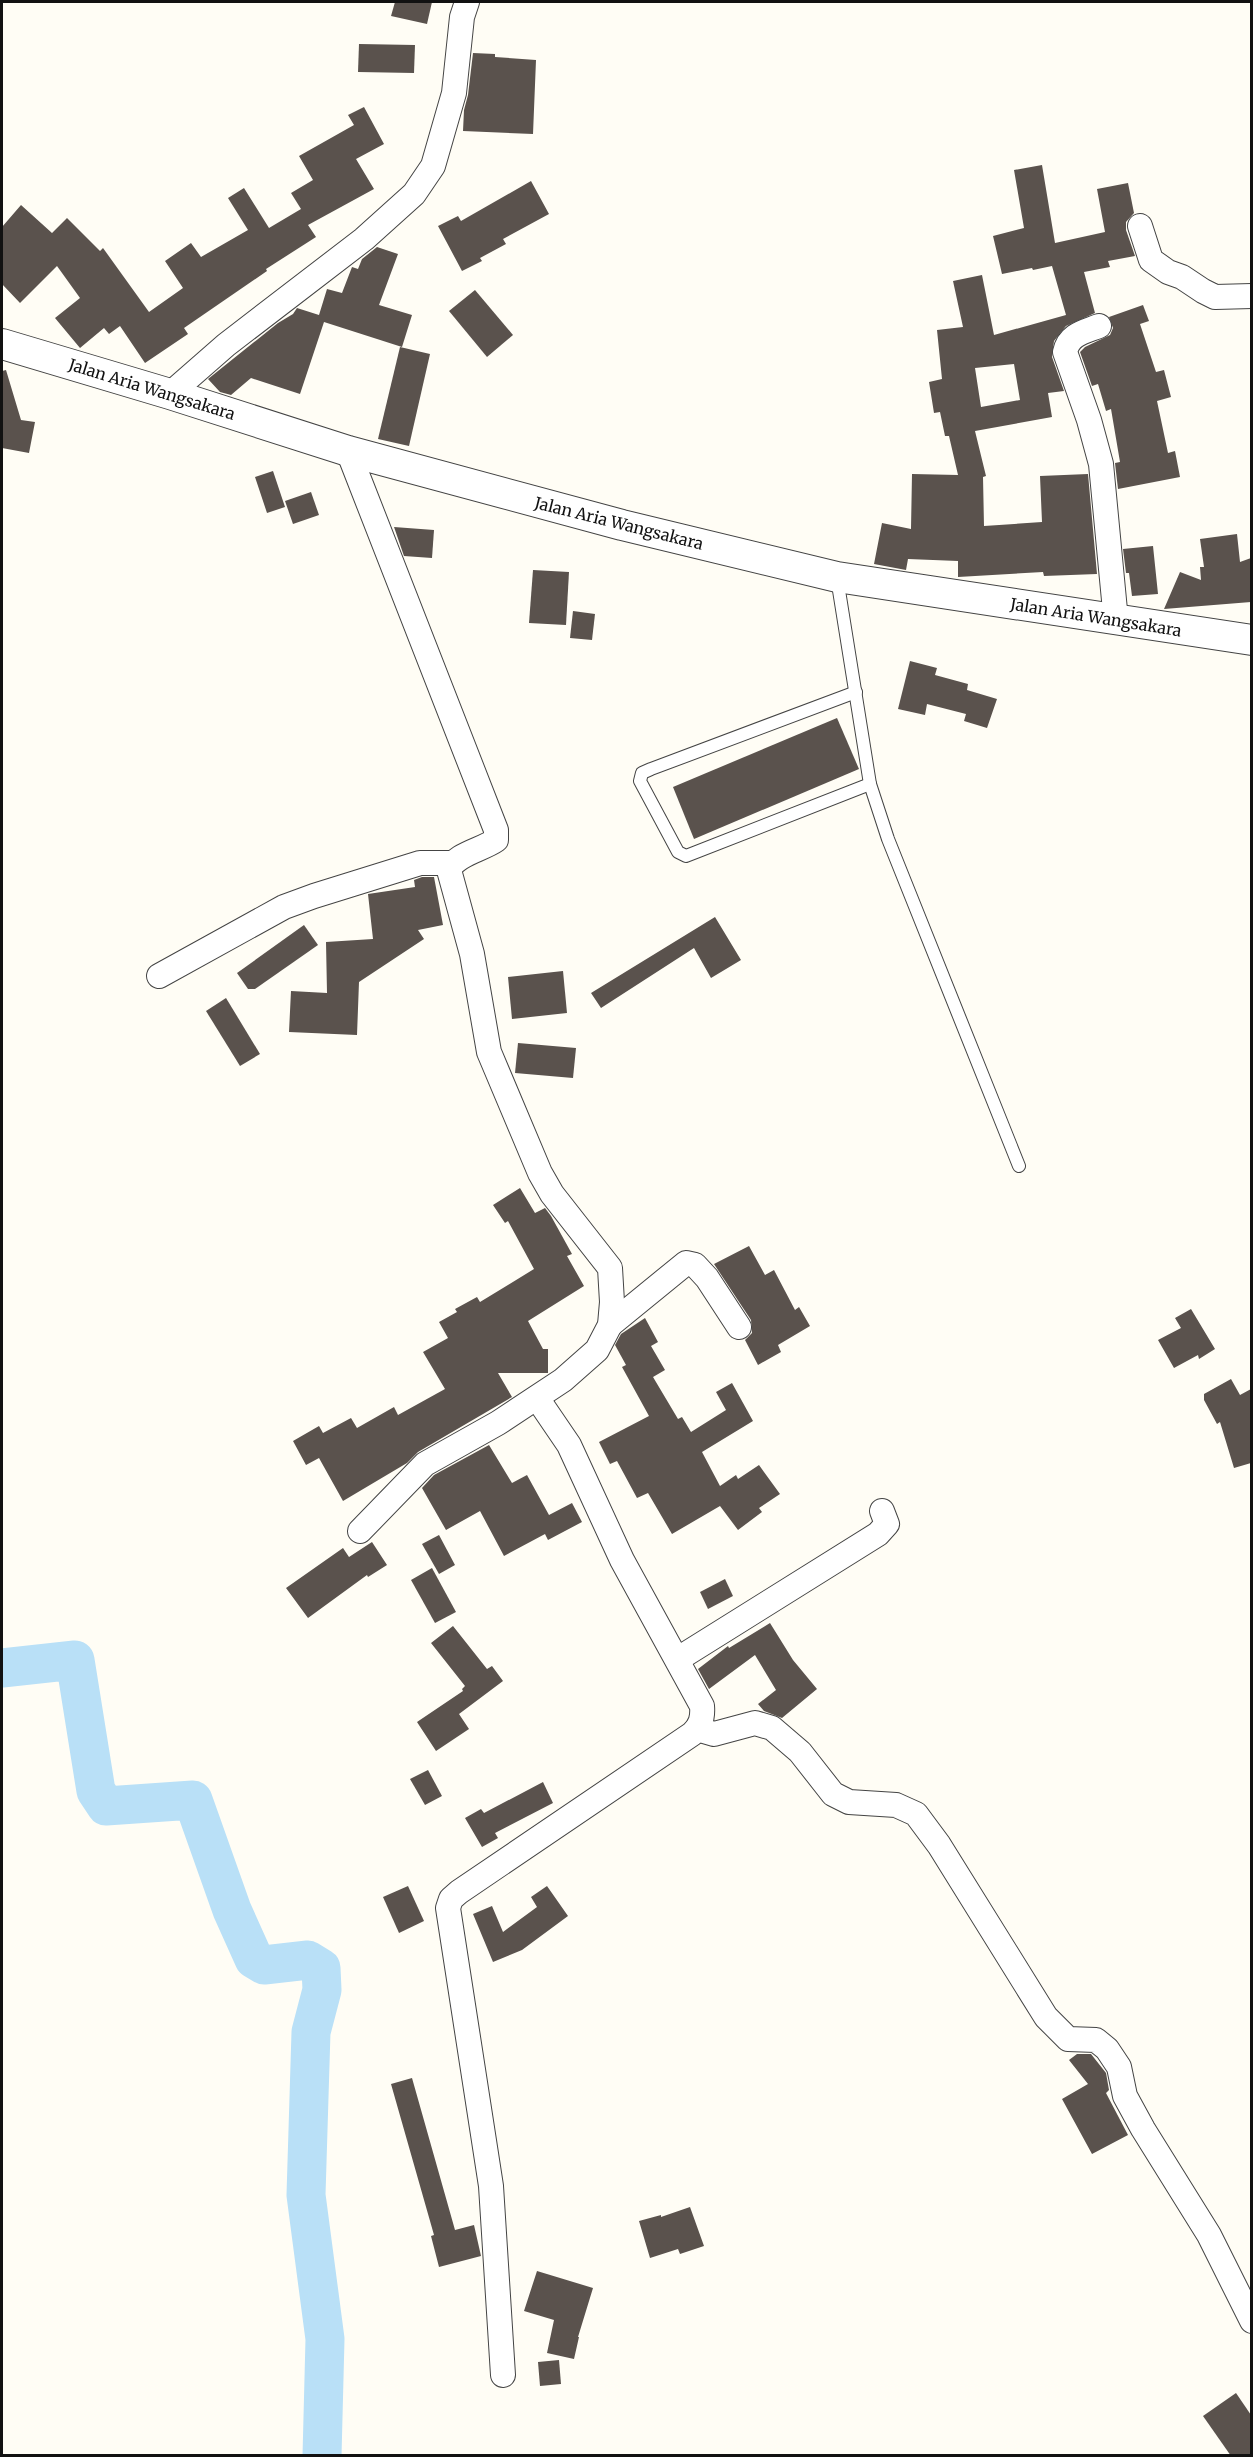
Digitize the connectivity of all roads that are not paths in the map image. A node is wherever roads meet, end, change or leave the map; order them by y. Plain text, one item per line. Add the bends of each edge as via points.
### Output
1 (467, 2) edge
2 (1140, 226) dead end
3 (1251, 296) edge
4 (1100, 326) dead end
5 (2, 344) edge
6 (170, 394) junction
7 (348, 451) junction
8 (837, 577) junction
9 (1116, 621) junction
10 (1251, 640) edge
11 (856, 692) junction
12 (870, 784) junction
13 (452, 863) junction
14 (159, 976) dead end
15 (1019, 1167) dead end
16 (610, 1325) junction
17 (739, 1327) dead end
18 (537, 1398) junction
19 (882, 1511) dead end
20 (360, 1531) dead end
21 (678, 1659) junction
22 (697, 1730) junction
23 (1251, 2321) edge
24 (502, 2375) dead end

1 - 6 street via 454,93 433,166 414,194 364,239 226,345
2 - 3 street via 1151,260 1168,272 1215,297
4 - 9 street via 1074,336 1067,342 1065,352 1101,464
5 - 6 street, Jalan Aria Wangsakara
6 - 7 street, Jalan Aria Wangsakara
7 - 8 street, Jalan Aria Wangsakara via 622,525
7 - 13 street via 496,830 496,840
8 - 9 street, Jalan Aria Wangsakara
8 - 11 lane
9 - 10 street, Jalan Aria Wangsakara
11 - 12 lane
11 - 12 lane via 651,769 642,773 640,781 678,852 686,856
12 - 15 lane via 888,840
13 - 14 street via 420,862 284,907
13 - 16 street via 449,870 472,954 489,1052 540,1173 610,1268
16 - 17 street via 686,1263 695,1265 707,1278
16 - 18 street via 597,1350
18 - 20 street via 425,1464
18 - 21 street via 569,1444 622,1560
19 - 21 street via 887,1524 878,1534
21 - 22 street via 702,1706
22 - 23 street via 714,1734 755,1723 772,1728 800,1752 832,1794 849,1802 896,1805 916,1814 1046,2017 1068,2039 1096,2040 1119,2067 1125,2096 1209,2235
22 - 24 street via 459,1892 448,1908 491,2186

